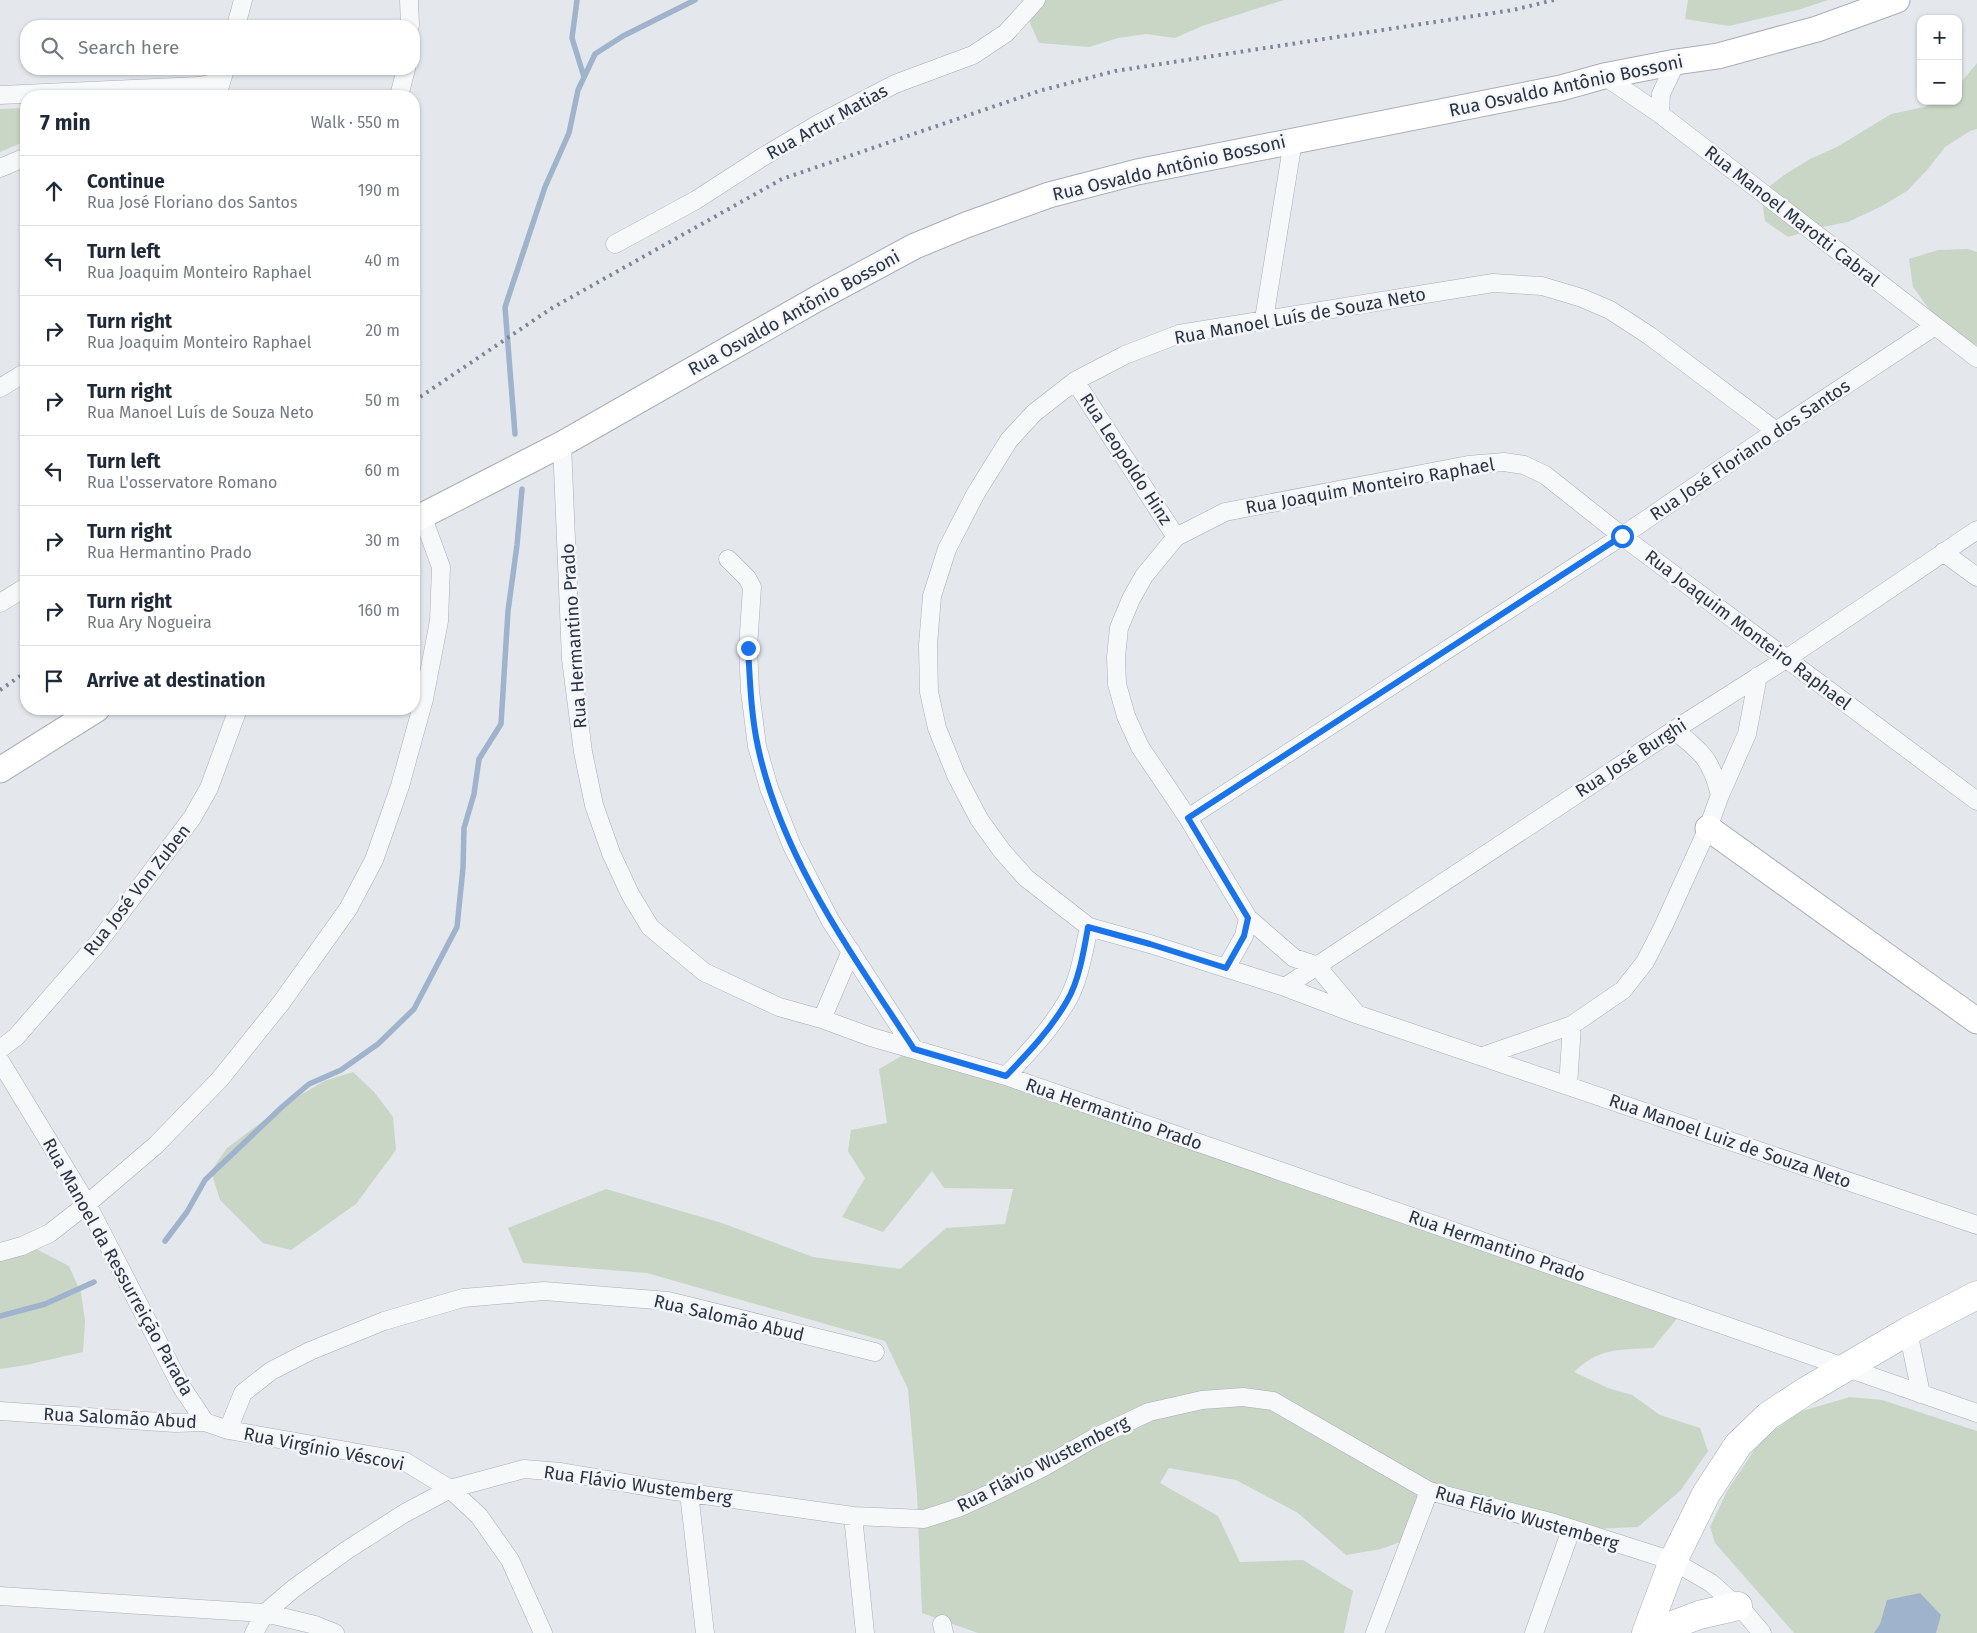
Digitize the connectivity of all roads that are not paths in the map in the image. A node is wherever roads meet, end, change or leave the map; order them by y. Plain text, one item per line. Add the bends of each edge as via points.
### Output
1 (243, 0) edge
2 (409, 0) edge
3 (1036, 0) edge
4 (1897, 0) edge
5 (238, 20) edge
6 (410, 20) edge
7 (1676, 62) junction
8 (404, 75) edge
9 (1604, 76) junction
10 (221, 82) edge
11 (199, 86) junction
12 (100, 90) edge
13 (189, 90) edge
14 (401, 90) edge
15 (20, 93) edge
16 (0, 94) edge
17 (1660, 114) junction
18 (1293, 140) junction
19 (20, 160) edge
20 (0, 168) edge
21 (615, 244) dead end
22 (1264, 319) junction
23 (1934, 326) junction
24 (1977, 358) edge
25 (20, 376) edge
26 (1075, 381) junction
27 (0, 388) edge
28 (1776, 431) junction
29 (562, 444) junction
30 (420, 516) edge
31 (420, 521) edge
32 (1977, 530) edge
33 (1622, 536) junction
34 (1176, 537) junction
35 (1943, 552) junction
36 (728, 559) dead end
37 (1977, 577) edge
38 (20, 591) edge
39 (0, 603) edge
40 (1786, 659) junction
41 (1758, 676) junction
42 (420, 713) edge
43 (87, 715) edge
44 (236, 715) edge
45 (420, 715) edge
46 (1674, 730) junction
47 (0, 770) edge
48 (1720, 795) junction
49 (1977, 801) edge
50 (1188, 818) junction
51 (1708, 828) junction
52 (1248, 918) junction
53 (1088, 927) junction
54 (851, 951) junction
55 (1316, 965) junction
56 (1226, 968) junction
57 (1285, 987) junction
58 (1356, 1014) junction
59 (822, 1019) junction
60 (1977, 1021) edge
61 (1572, 1025) junction
62 (0, 1049) edge
63 (914, 1049) junction
64 (1483, 1056) junction
65 (0, 1061) edge
66 (1006, 1076) junction
67 (1568, 1086) junction
68 (87, 1204) junction
69 (1977, 1225) edge
70 (0, 1252) edge
71 (1977, 1295) edge
72 (1908, 1331) junction
73 (875, 1352) dead end
74 (1846, 1368) junction
75 (1921, 1394) junction
76 (0, 1411) edge
77 (1977, 1413) edge
78 (205, 1422) junction
79 (228, 1430) junction
80 (450, 1489) junction
81 (1429, 1491) junction
82 (689, 1493) junction
83 (853, 1516) junction
84 (1571, 1530) junction
85 (1673, 1561) junction
86 (0, 1596) edge
87 (1738, 1606) junction
88 (265, 1613) junction
89 (254, 1633) edge
90 (335, 1633) edge
91 (543, 1633) edge
92 (705, 1633) edge
93 (864, 1633) edge
94 (1375, 1633) edge
95 (1534, 1633) edge
96 (1646, 1633) edge
97 (1657, 1633) edge
98 (1762, 1633) edge

1 - 5 street
2 - 6 street
3 - 21 street, Rua Artur Matias via 1006,33 973,55 895,84 820,123 696,200
4 - 7 street, Rua Osvaldo Antônio Bossoni via 1817,29 1718,56
7 - 9 street, Rua Osvaldo Antônio Bossoni
7 - 17 street via 1661,94
8 - 14 street
9 - 17 street, Rua Manoel Marotti Cabral
9 - 18 street, Rua Osvaldo Antônio Bossoni via 1561,88
10 - 11 street
11 - 12 street
11 - 13 street
15 - 16 street
17 - 23 street, Rua Manoel Marotti Cabral
18 - 22 street
18 - 29 street, Rua Osvaldo Antônio Bossoni via 1136,172 1049,195 923,243 820,297
19 - 20 street
22 - 26 street, Rua Manoel Luís de Souza Neto via 1179,334 1125,355
22 - 28 street, Rua Manoel Luís de Souza Neto via 1493,283 1542,286 1610,310 1650,336
23 - 24 street, Rua Manoel Marotti Cabral
23 - 28 street, Rua José Floriano dos Santos
25 - 27 street
26 - 34 street, Rua Leopoldo Hinz
26 - 53 street, Rua Manoel Luís de Souza Neto via 1034,413 1009,440 947,549 932,596 929,692 937,728 979,819 1026,878
28 - 33 street, Rua José Floriano dos Santos
29 - 30 street, Rua Osvaldo Antônio Bossoni
29 - 59 street, Rua Hermantino Prado via 571,659 594,805 611,852 630,894 650,927 685,957 704,972 770,1003
31 - 42 street via 441,567 440,621
32 - 35 street, Rua José Burghi
33 - 34 street, Rua Joaquim Monteiro Raphael via 1545,475 1524,465 1504,462 1468,465 1225,512
33 - 40 street, Rua Joaquim Monteiro Raphael
33 - 50 street, Rua José Floriano dos Santos
34 - 50 street, Rua Joaquim Monteiro Raphael via 1144,576 1119,628 1117,684 1126,716 1140,747
35 - 37 street
35 - 40 street, Rua José Burghi
36 - 54 street via 752,587 748,648 750,691 757,746 769,788 792,846 830,920
38 - 39 street
40 - 41 street, Rua José Burghi
40 - 49 street, Rua Joaquim Monteiro Raphael
41 - 46 street, Rua José Burghi
41 - 48 street via 1747,734
43 - 47 street
44 - 62 street, Rua José Von Zuben via 209,788 192,818 97,944 16,1037
45 - 68 street via 374,860 348,909 281,1003 220,1079 156,1145
46 - 48 street via 1703,754 1715,774
46 - 55 street, Rua José Burghi
48 - 51 street
50 - 52 street, Rua Joaquim Monteiro Raphael
51 - 60 street
51 - 61 street via 1645,962 1623,990
52 - 55 street, Rua Joaquim Monteiro Raphael via 1294,958
52 - 56 street via 1244,936
53 - 56 street, Rua Manoel Luís de Souza Neto
53 - 66 street via 1082,961 1068,1000 1044,1036
54 - 59 street
54 - 63 street
55 - 57 street, Rua José Burghi
55 - 58 street
56 - 57 street, Rua Manoel Luís de Souza Neto
57 - 58 street, Rua Manoel Luís de Souza Neto
58 - 64 street, Rua Manoel Luís de Souza Neto
59 - 63 street, Rua Hermantino Prado
61 - 64 street
61 - 67 street
63 - 66 street, Rua Hermantino Prado
64 - 67 street, Rua Manoel Luiz de Souza Neto
65 - 68 street, Rua Manoel da Ressurreição Parada
66 - 74 street, Rua Hermantino Prado
67 - 69 street, Rua Manoel Luiz de Souza Neto
68 - 70 street via 50,1233
68 - 78 street, Rua Manoel da Ressurreição Parada via 181,1386
71 - 72 main road
72 - 74 main road
72 - 75 street
73 - 79 street, Rua Salomão Abud via 668,1302 544,1291 463,1298 384,1321 310,1351 271,1371 243,1393
74 - 75 street, Rua Hermantino Prado
74 - 85 main road via 1768,1416 1738,1445 1706,1494
75 - 77 street, Rua Hermantino Prado
76 - 78 street, Rua Salomão Abud via 175,1423
78 - 79 street, Rua Salomão Abud
79 - 80 street, Rua Virgínio Véscovi via 404,1461
80 - 82 street, Rua Flávio Wustemberg via 524,1469
80 - 88 street, Rua Flávio Wustemberg via 347,1550
80 - 91 street, Rua Virgínio Véscovi via 479,1516 510,1560
81 - 83 street, Rua Flávio Wustemberg via 1273,1402 1243,1397 1202,1400 1150,1412 992,1492 924,1519
81 - 84 street, Rua Flávio Wustemberg
81 - 94 street
82 - 83 street, Rua Flávio Wustemberg
82 - 92 street
83 - 93 street
84 - 85 street, Rua Flávio Wustemberg
84 - 95 street
85 - 87 street, Rua Flávio Wustemberg via 1711,1583
85 - 96 main road
86 - 88 street
87 - 97 main road via 1699,1615
87 - 98 street, Rua Flávio Wustemberg
88 - 89 street, Rua Flávio Wustemberg
88 - 90 street

